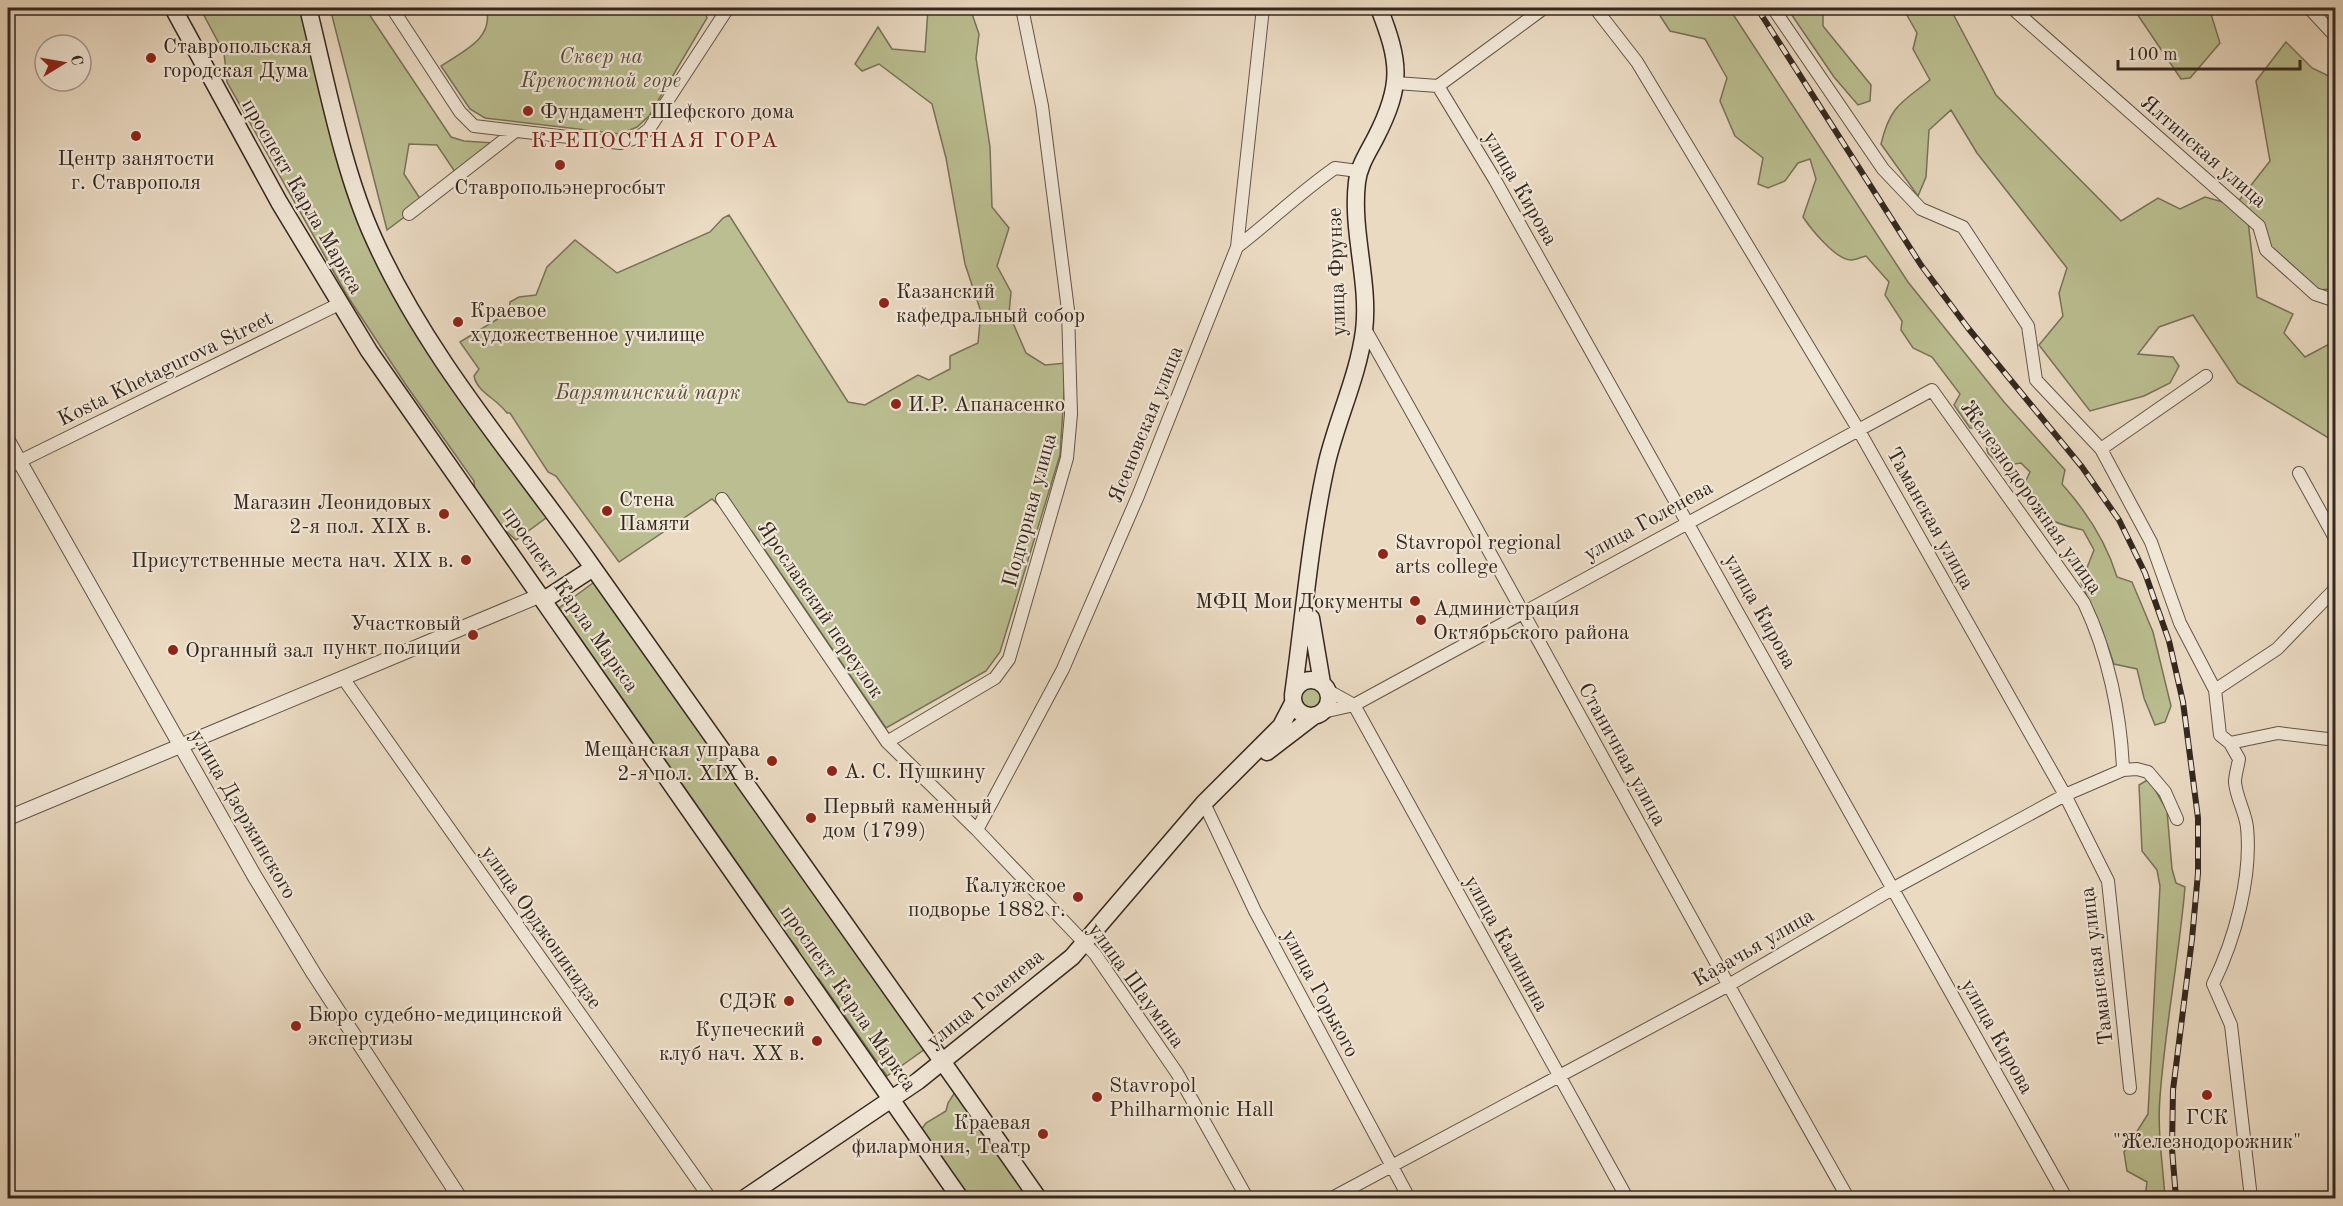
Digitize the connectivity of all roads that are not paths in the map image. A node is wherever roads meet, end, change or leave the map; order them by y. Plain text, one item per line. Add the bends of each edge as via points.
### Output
1 (173, 8) edge
2 (308, 8) edge
3 (392, 8) edge
4 (728, 8) edge
5 (1022, 8) edge
6 (1263, 8) edge
7 (1379, 8) edge
8 (1544, 8) edge
9 (1595, 8) edge
10 (1773, 8) edge
11 (2012, 8) edge
12 (2309, 8) edge
13 (2336, 37) edge
14 (1396, 83) junction
15 (1438, 86) junction
16 (513, 133) junction
17 (1358, 171) junction
18 (409, 214) dead end
19 (1237, 247) junction
20 (2336, 301) edge
21 (339, 304) junction
22 (1365, 328) junction
23 (2206, 376) dead end
24 (1932, 390) joint
25 (1858, 429) junction
26 (8, 441) edge
27 (2101, 449) junction
28 (13, 464) edge
29 (2299, 473) dead end
30 (722, 499) dead end
31 (1690, 523) junction
32 (2336, 540) edge
33 (593, 567) junction
34 (1310, 575) junction
35 (2336, 583) edge
36 (543, 598) junction
37 (1524, 613) junction
38 (343, 678) junction
39 (1324, 687) junction
40 (2215, 690) junction
41 (1293, 699) junction
42 (1354, 705) junction
43 (1318, 714) junction
44 (2249, 739) junction
45 (2336, 740) edge
46 (887, 742) junction
47 (2230, 743) junction
48 (180, 747) junction
49 (2239, 759) junction
50 (2123, 770) junction
51 (1216, 791) junction
52 (2065, 795) junction
53 (1204, 803) junction
54 (8, 818) edge
55 (2177, 819) dead end
56 (976, 830) junction
57 (1894, 888) junction
58 (1090, 948) junction
59 (1727, 986) junction
60 (943, 1062) junction
61 (1557, 1076) junction
62 (2130, 1088) dead end
63 (892, 1101) junction
64 (1392, 1167) junction
65 (2065, 1196) dead end
66 (460, 1198) edge
67 (710, 1198) edge
68 (745, 1198) edge
69 (960, 1198) edge
70 (1038, 1198) edge
71 (1247, 1198) edge
72 (1332, 1198) edge
73 (1409, 1198) edge
74 (1627, 1198) edge
75 (1848, 1198) edge
76 (2251, 1198) edge

1 - 21 main road, проспект Карла Маркса via 243,141
2 - 33 main road, проспект Карла Маркса via 357,193 395,282 441,358
3 - 16 street via 467,122 485,130
4 - 16 street via 649,129 639,137 604,143
5 - 46 street, Подгорная улица via 1042,106 1068,310 1071,414 1067,458 1009,659 995,678
6 - 19 street, Ясеновская улица
7 - 14 main road, улица Фрунзе via 1391,43
8 - 15 street
9 - 25 street, Таманская улица via 1637,62
10 - 27 street via 1883,169 1921,209 1963,226 2028,326 2036,380
11 - 20 street, Ялтинская улица via 2259,226 2266,250 2315,294
12 - 13 street
14 - 15 street
14 - 17 main road, улица Фрунзе via 1394,101
15 - 31 street, улица Кирова
16 - 18 street
17 - 19 street via 1335,168
17 - 22 main road, улица Фрунзе via 1355,207
19 - 56 street, Ясеновская улица via 1138,496 1063,669
21 - 28 street, Kosta Khetagurova Street
21 - 36 main road, проспект Карла Маркса
22 - 34 main road, улица Фрунзе via 1359,362 1328,460
22 - 37 street, Станичная улица
23 - 27 street
24 - 25 street, улица Голенева
24 - 50 street, Железнодорожная улица via 2084,603 2097,632 2106,668 2122,744
25 - 31 street, улица Голенева
25 - 52 street, Таманская улица
26 - 28 street, улица Дзержинского
27 - 40 street via 2151,542 2180,623
28 - 48 street, улица Дзержинского
29 - 32 street
30 - 46 street, Ярославский переулок
31 - 37 street, улица Голенева
31 - 57 street, улица Кирова
33 - 36 main road
33 - 60 main road, проспект Карла Маркса
34 - 39 main road, улица Фрунзе via 1311,620
34 - 41 main road, улица Фрунзе
35 - 40 street via 2334,590 2277,649
36 - 38 street
36 - 63 main road, проспект Карла Маркса
37 - 42 street, улица Голенева
37 - 59 street, Станичная улица
38 - 48 street
38 - 67 street, улица Орджоникидзе
39 - 41 main road via 1314,680 1304,681
39 - 42 street
39 - 43 main road via 1329,698
40 - 47 street via 2220,735
41 - 43 main road via 1299,711
41 - 51 main road, улица Голенева via 1281,726
42 - 43 street, улица Голенева
42 - 61 street, улица Калинина
43 - 51 main road, улица Голенева
44 - 45 street via 2278,733
44 - 47 street
44 - 49 street
46 - 56 street, улица Шаумяна
47 - 49 street
48 - 54 street
48 - 66 street, улица Дзержинского via 314,974
49 - 76 street via 2235,781 2247,826 2245,872 2223,963 2213,984 2231,1025
50 - 52 street, Казачья улица
50 - 55 street via 2148,772 2165,792
51 - 53 main road, улица Голенева
52 - 57 street, Казачья улица
52 - 62 street, Таманская улица via 2108,881
53 - 58 main road, улица Голенева
53 - 64 street, улица Горького via 1255,910
56 - 58 street, улица Шаумяна
57 - 59 street, Казачья улица
57 - 65 street, улица Кирова
58 - 60 main road, улица Голенева
58 - 71 street, улица Шаумяна via 1177,1073
59 - 61 street, Казачья улица
59 - 75 street, Станичная улица
60 - 63 main road, улица Голенева
60 - 70 main road, проспект Карла Маркса
61 - 64 street, Казачья улица
61 - 74 street, улица Калинина
63 - 68 main road, улица Голенева
63 - 69 main road, проспект Карла Маркса
64 - 72 street, Казачья улица
64 - 73 street, улица Горького

